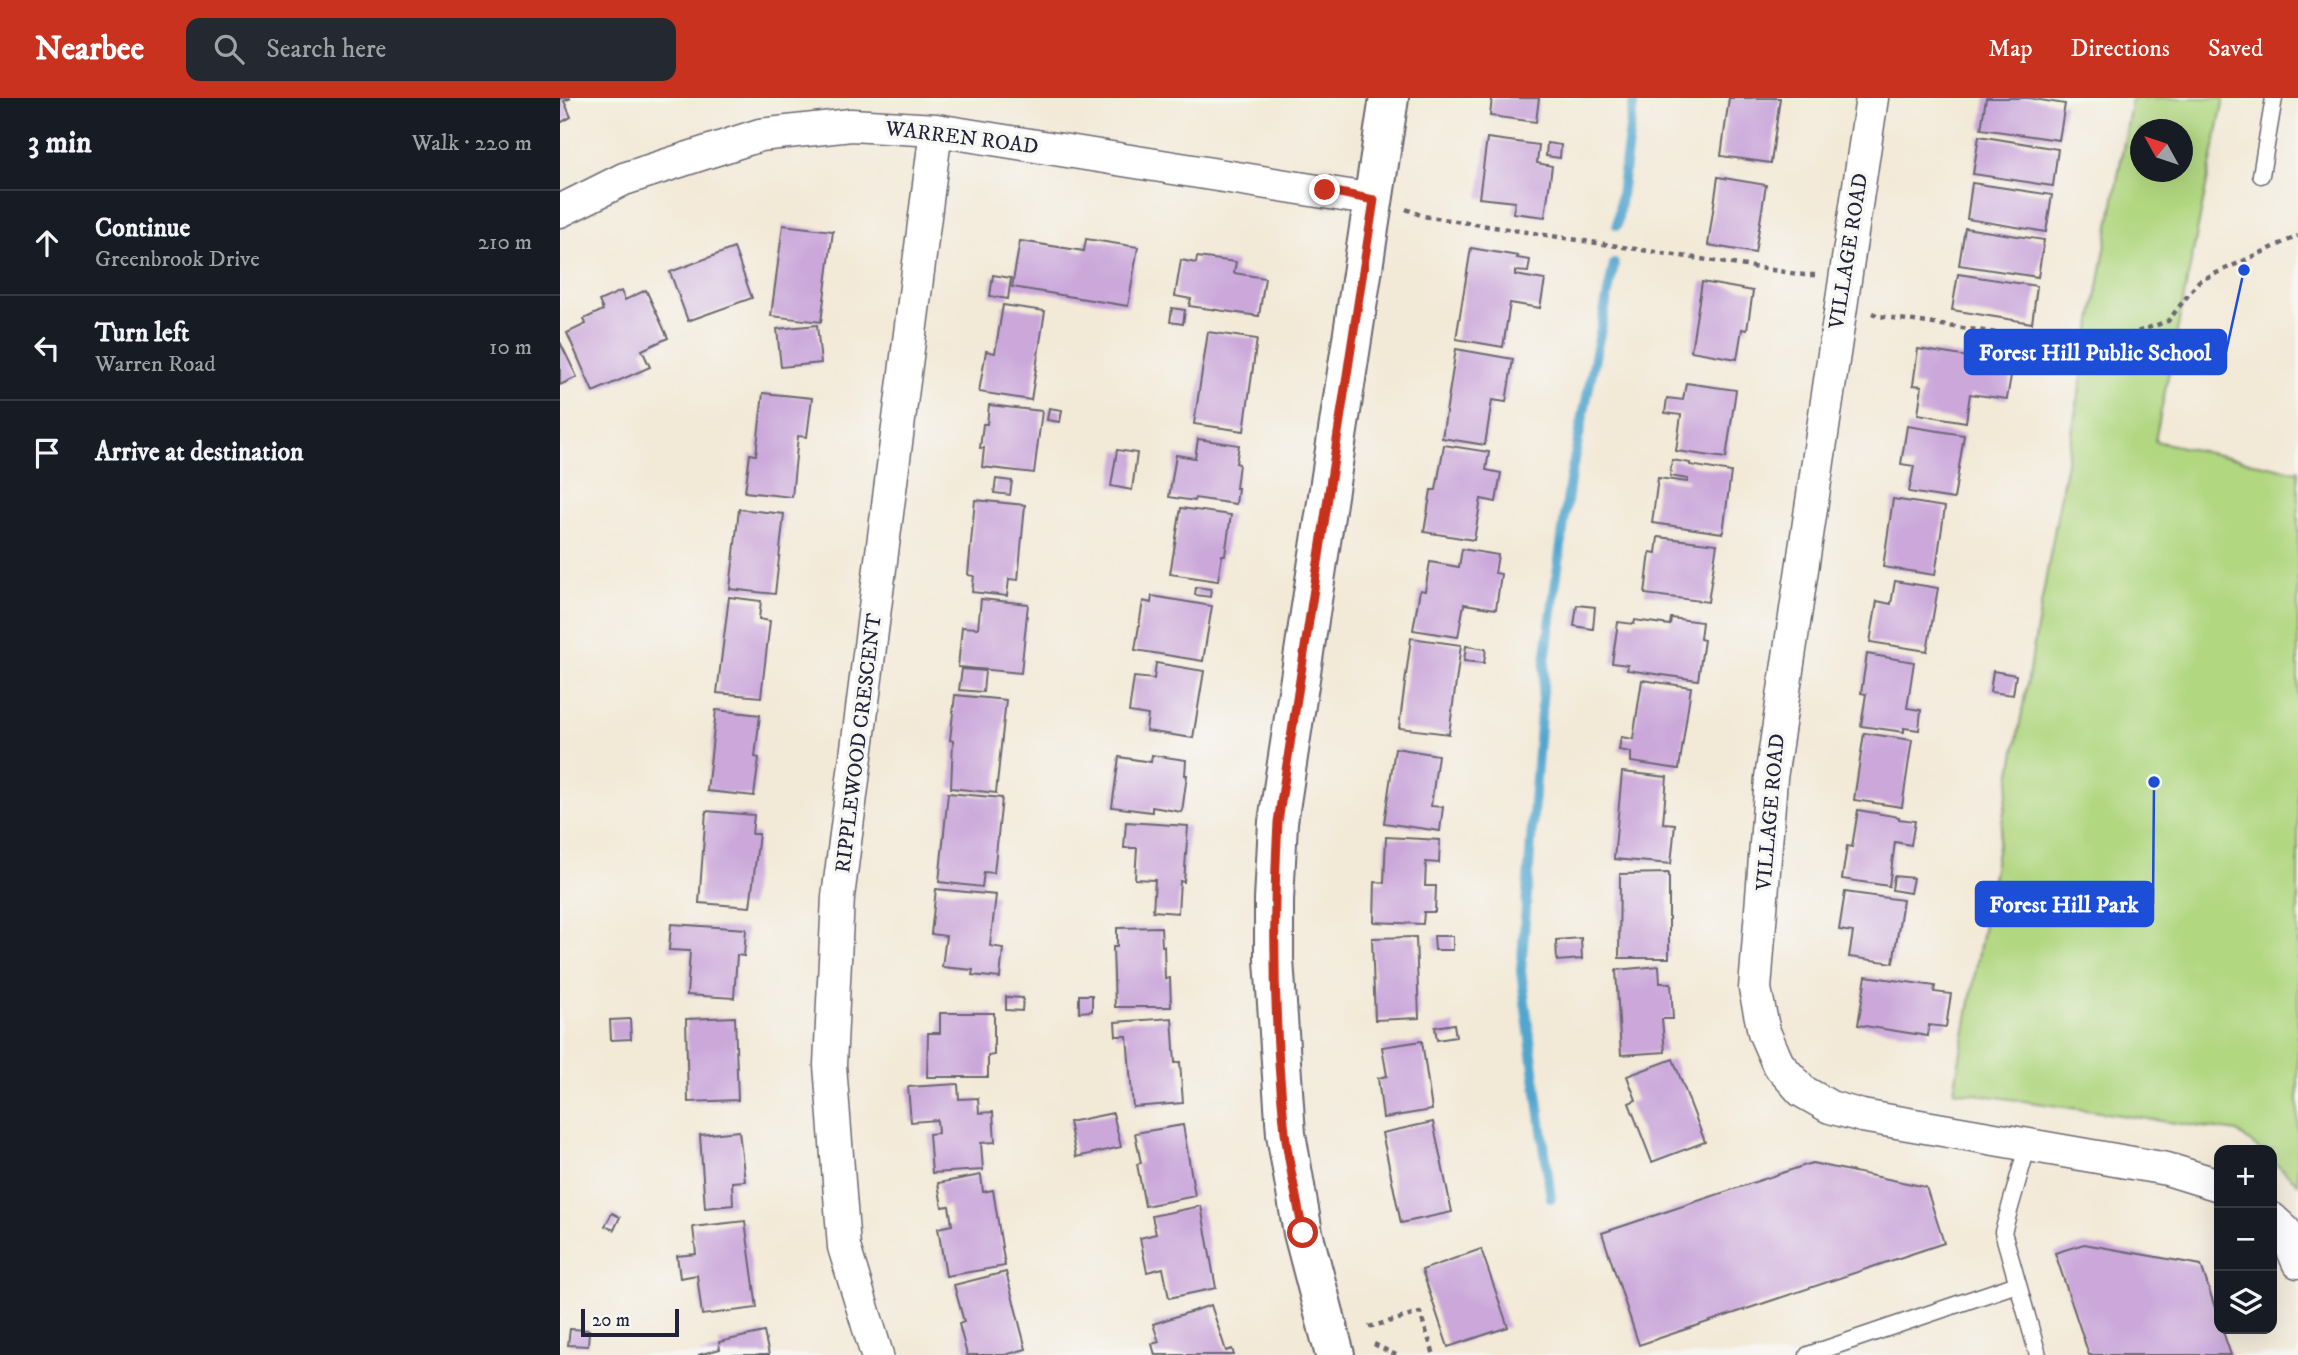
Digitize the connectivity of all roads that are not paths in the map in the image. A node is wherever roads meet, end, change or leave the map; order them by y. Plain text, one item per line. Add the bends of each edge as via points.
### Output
1 (1390, 98) edge
2 (1872, 98) edge
3 (2274, 98) edge
4 (936, 130) junction
5 (2261, 176) dead end
6 (1374, 200) junction
7 (560, 211) edge
8 (2028, 1144) junction
9 (2214, 1183) edge
10 (2277, 1224) edge
11 (2298, 1262) edge
12 (2017, 1284) junction
13 (877, 1355) edge
14 (1335, 1355) edge
15 (1808, 1355) edge
16 (2038, 1355) edge

1 - 6 street
2 - 8 street, VILLAGE ROAD via 1771,778 1755,989 1764,1031 1778,1064 1802,1091 1830,1107
3 - 5 lane
4 - 6 street, WARREN ROAD
4 - 7 street, WARREN ROAD via 850,125 760,135 624,179
4 - 13 street, RIPPLEWOOD CRESCENT via 838,897 830,1065 844,1247
6 - 14 street via 1278,822 1274,900 1273,960 1286,1133 1303,1233
8 - 9 street, VILLAGE ROAD via 2167,1169
8 - 12 lane via 2003,1232
10 - 11 street
12 - 15 lane
12 - 16 lane

